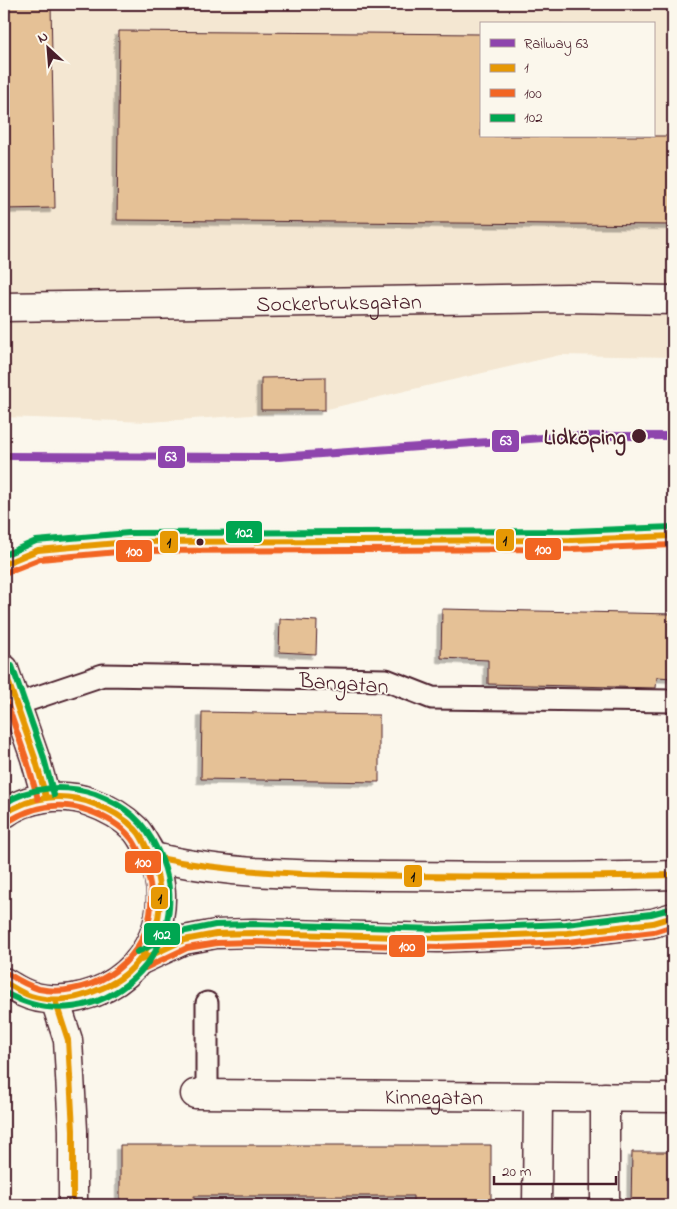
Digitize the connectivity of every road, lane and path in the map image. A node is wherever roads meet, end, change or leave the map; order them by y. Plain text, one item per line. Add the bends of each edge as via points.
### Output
1 (673, 300) edge
2 (4, 307) edge
3 (673, 536) edge
4 (4, 564) edge
5 (4, 669) edge
6 (673, 702) edge
7 (17, 704) junction
8 (46, 797) junction
9 (4, 814) edge
10 (154, 857) junction
11 (673, 874) edge
12 (673, 917) edge
13 (141, 960) junction
14 (4, 982) edge
15 (55, 1000) junction
16 (208, 1004) dead end
17 (201, 1094) joint
18 (538, 1097) junction
19 (605, 1097) junction
20 (673, 1098) edge
21 (73, 1205) edge
22 (536, 1205) edge
23 (605, 1205) edge

1 - 2 street, Sockerbruksgatan via 567,298
3 - 4 lane via 572,540 129,542 38,550
5 - 7 street
6 - 7 lane, Bangatan via 432,698 386,680 104,675
7 - 8 street
8 - 9 street via 12,808
8 - 10 street via 79,798 110,809 136,830
10 - 11 street via 180,864 248,873 568,878
10 - 13 street via 161,883 161,910 154,936
12 - 13 street via 653,923 567,933 438,938 216,934 184,940
13 - 15 street via 112,986 94,994
14 - 15 street via 25,994
15 - 21 street via 68,1040
16 - 17 lane
17 - 18 street, Kinnegatan
18 - 19 street, Kinnegatan
18 - 22 street
19 - 20 street, Kinnegatan
19 - 23 street

